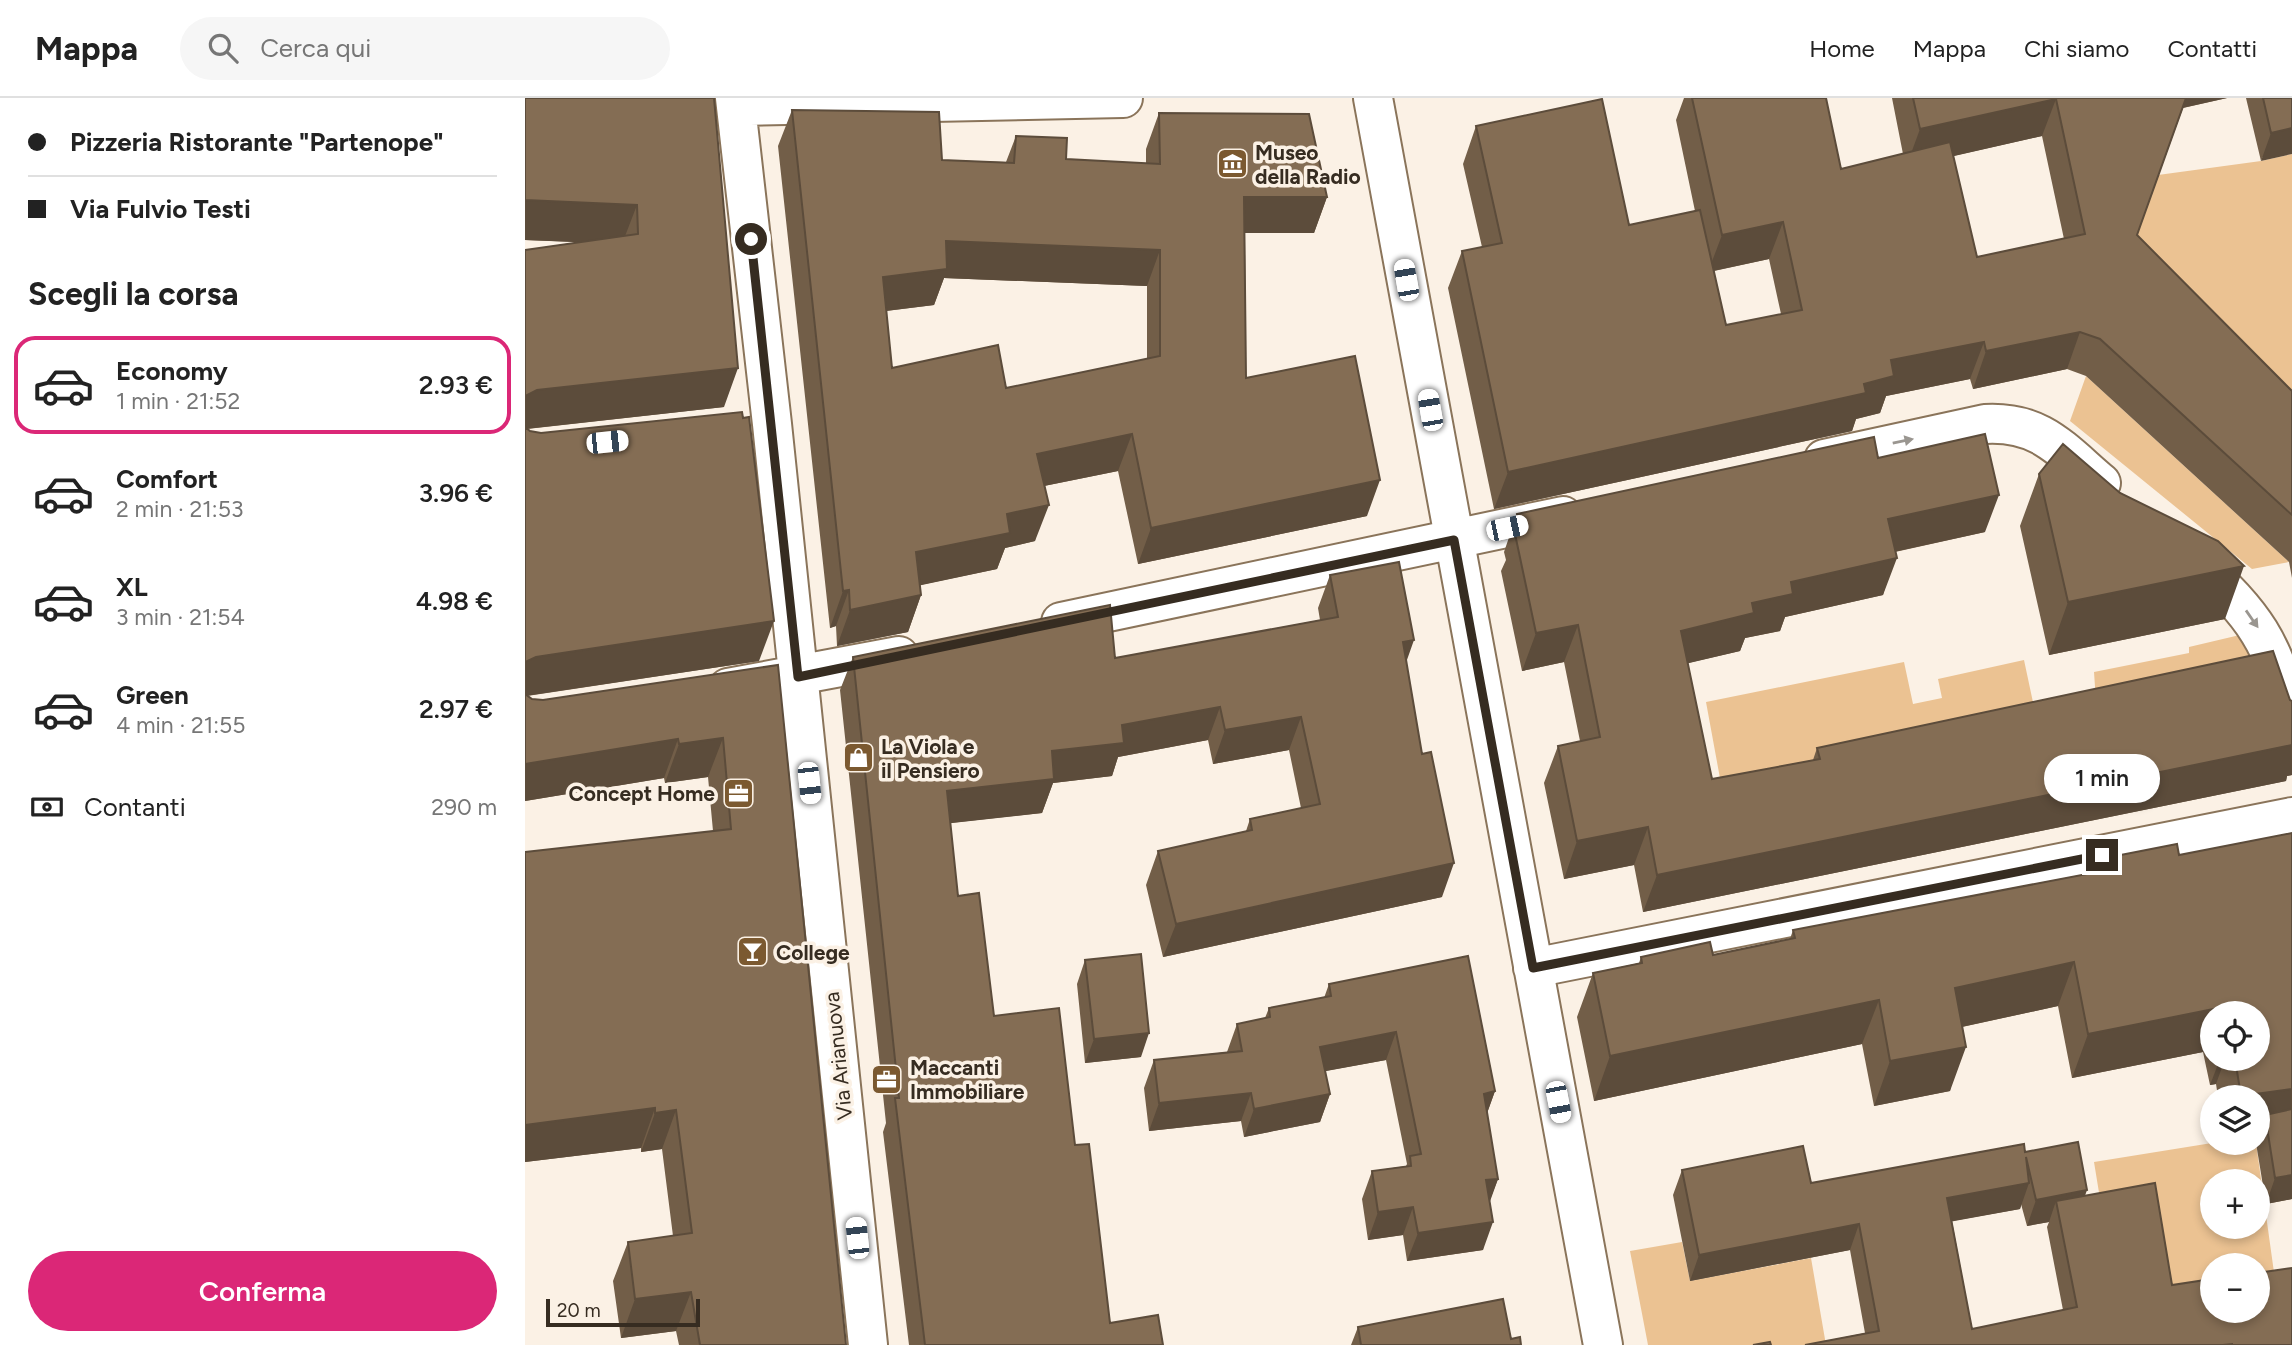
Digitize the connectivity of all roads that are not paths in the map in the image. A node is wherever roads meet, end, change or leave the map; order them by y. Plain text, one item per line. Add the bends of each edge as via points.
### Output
1 (1123, 98) edge
2 (1373, 98) edge
3 (735, 102) edge
4 (772, 424) junction
5 (731, 429) edge
6 (1794, 465) edge
7 (2124, 502) edge
8 (1603, 507) edge
9 (2165, 536) edge
10 (1454, 540) junction
11 (1030, 628) edge
12 (935, 648) edge
13 (798, 677) junction
14 (689, 694) edge
15 (2292, 722) edge
16 (2292, 817) edge
17 (1533, 968) junction
18 (868, 1345) edge
19 (1603, 1345) edge

1 - 3 street
2 - 10 street
3 - 4 street, Via Arianuova
4 - 5 street
4 - 13 street, Via Arianuova
6 -> 7 street via 2006,423 2026,426 2052,441
8 - 10 street
9 -> 15 street via 2247,611 2276,667
10 - 11 street
10 - 17 street
12 - 13 street
13 - 14 street
13 - 18 street, Via Arianuova
16 - 17 street
17 - 19 street

